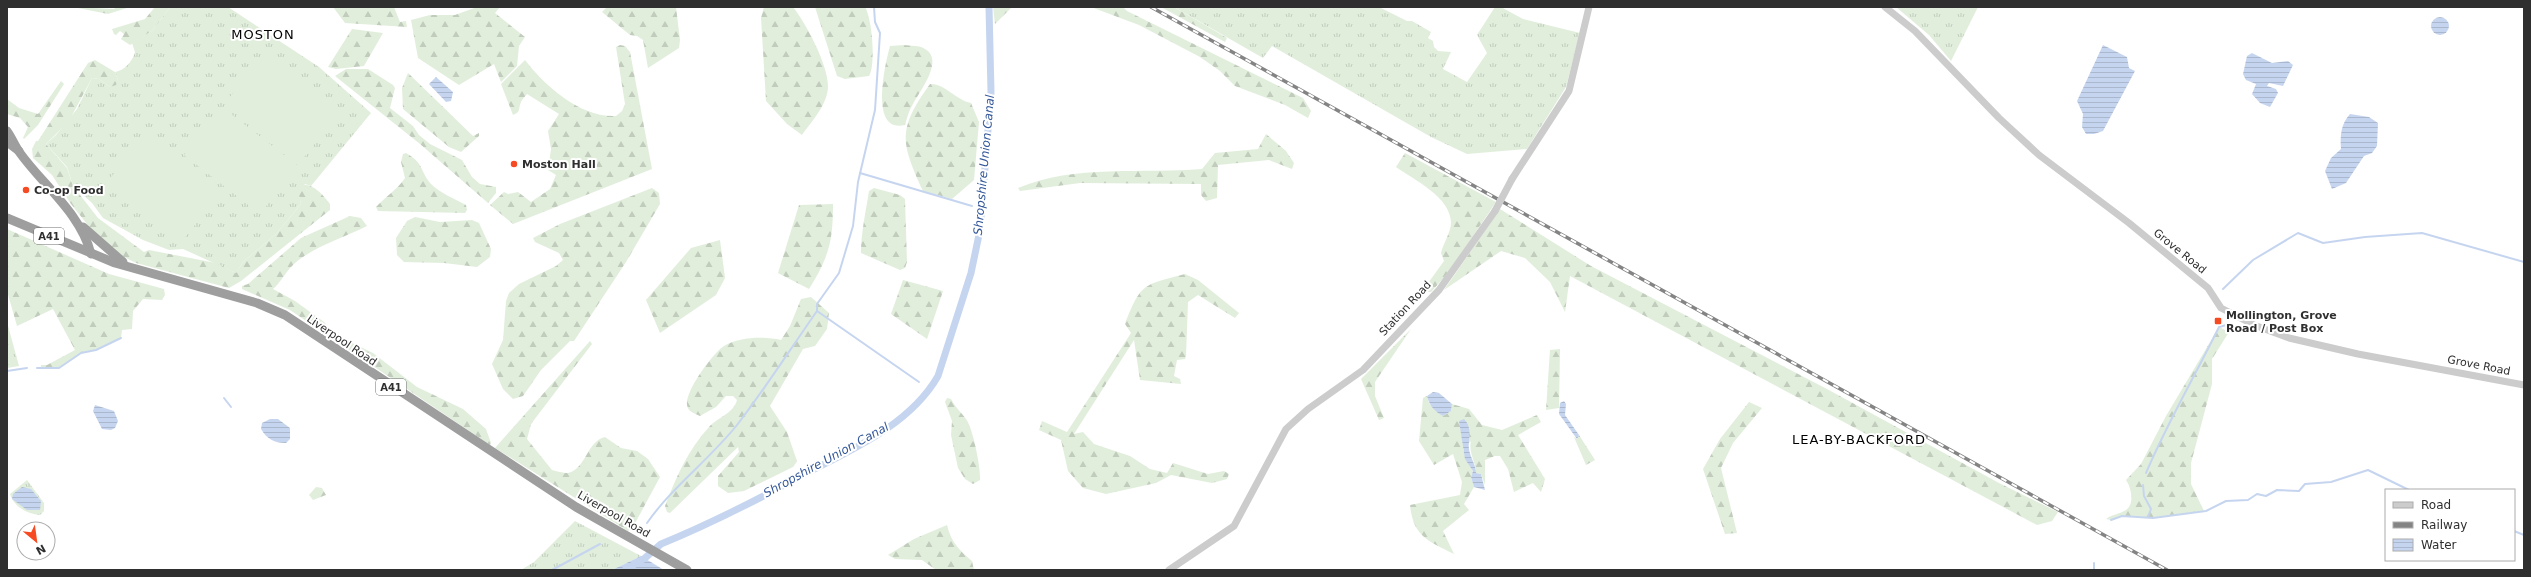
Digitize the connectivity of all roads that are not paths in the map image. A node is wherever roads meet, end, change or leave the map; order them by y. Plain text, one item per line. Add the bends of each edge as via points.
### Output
1 (1589, 7) edge
2 (1885, 7) edge
3 (7, 132) edge
4 (7, 142) edge
5 (19, 151) junction
6 (70, 212) junction
7 (7, 218) edge
8 (91, 254) junction
9 (134, 269) junction
10 (2524, 385) edge
11 (684, 568) edge
12 (1169, 570) edge

1 - 12 street, Station Road, bridge via 1569,91 1512,179 1495,211 1439,290 1363,370 1308,409 1286,429 1234,526
2 - 10 street, Grove Road via 1915,31 1999,118 2039,155 2129,223 2208,288 2221,308 2254,325 2289,338 2358,354
3 - 5 highway
4 - 5 highway
5 - 6 highway
6 - 8 highway via 85,237
6 - 9 highway via 108,251
7 - 8 highway, A41
8 - 9 highway, Liverpool Road / A41
9 - 11 highway, Liverpool Road / A41 via 257,302 285,315 569,502

